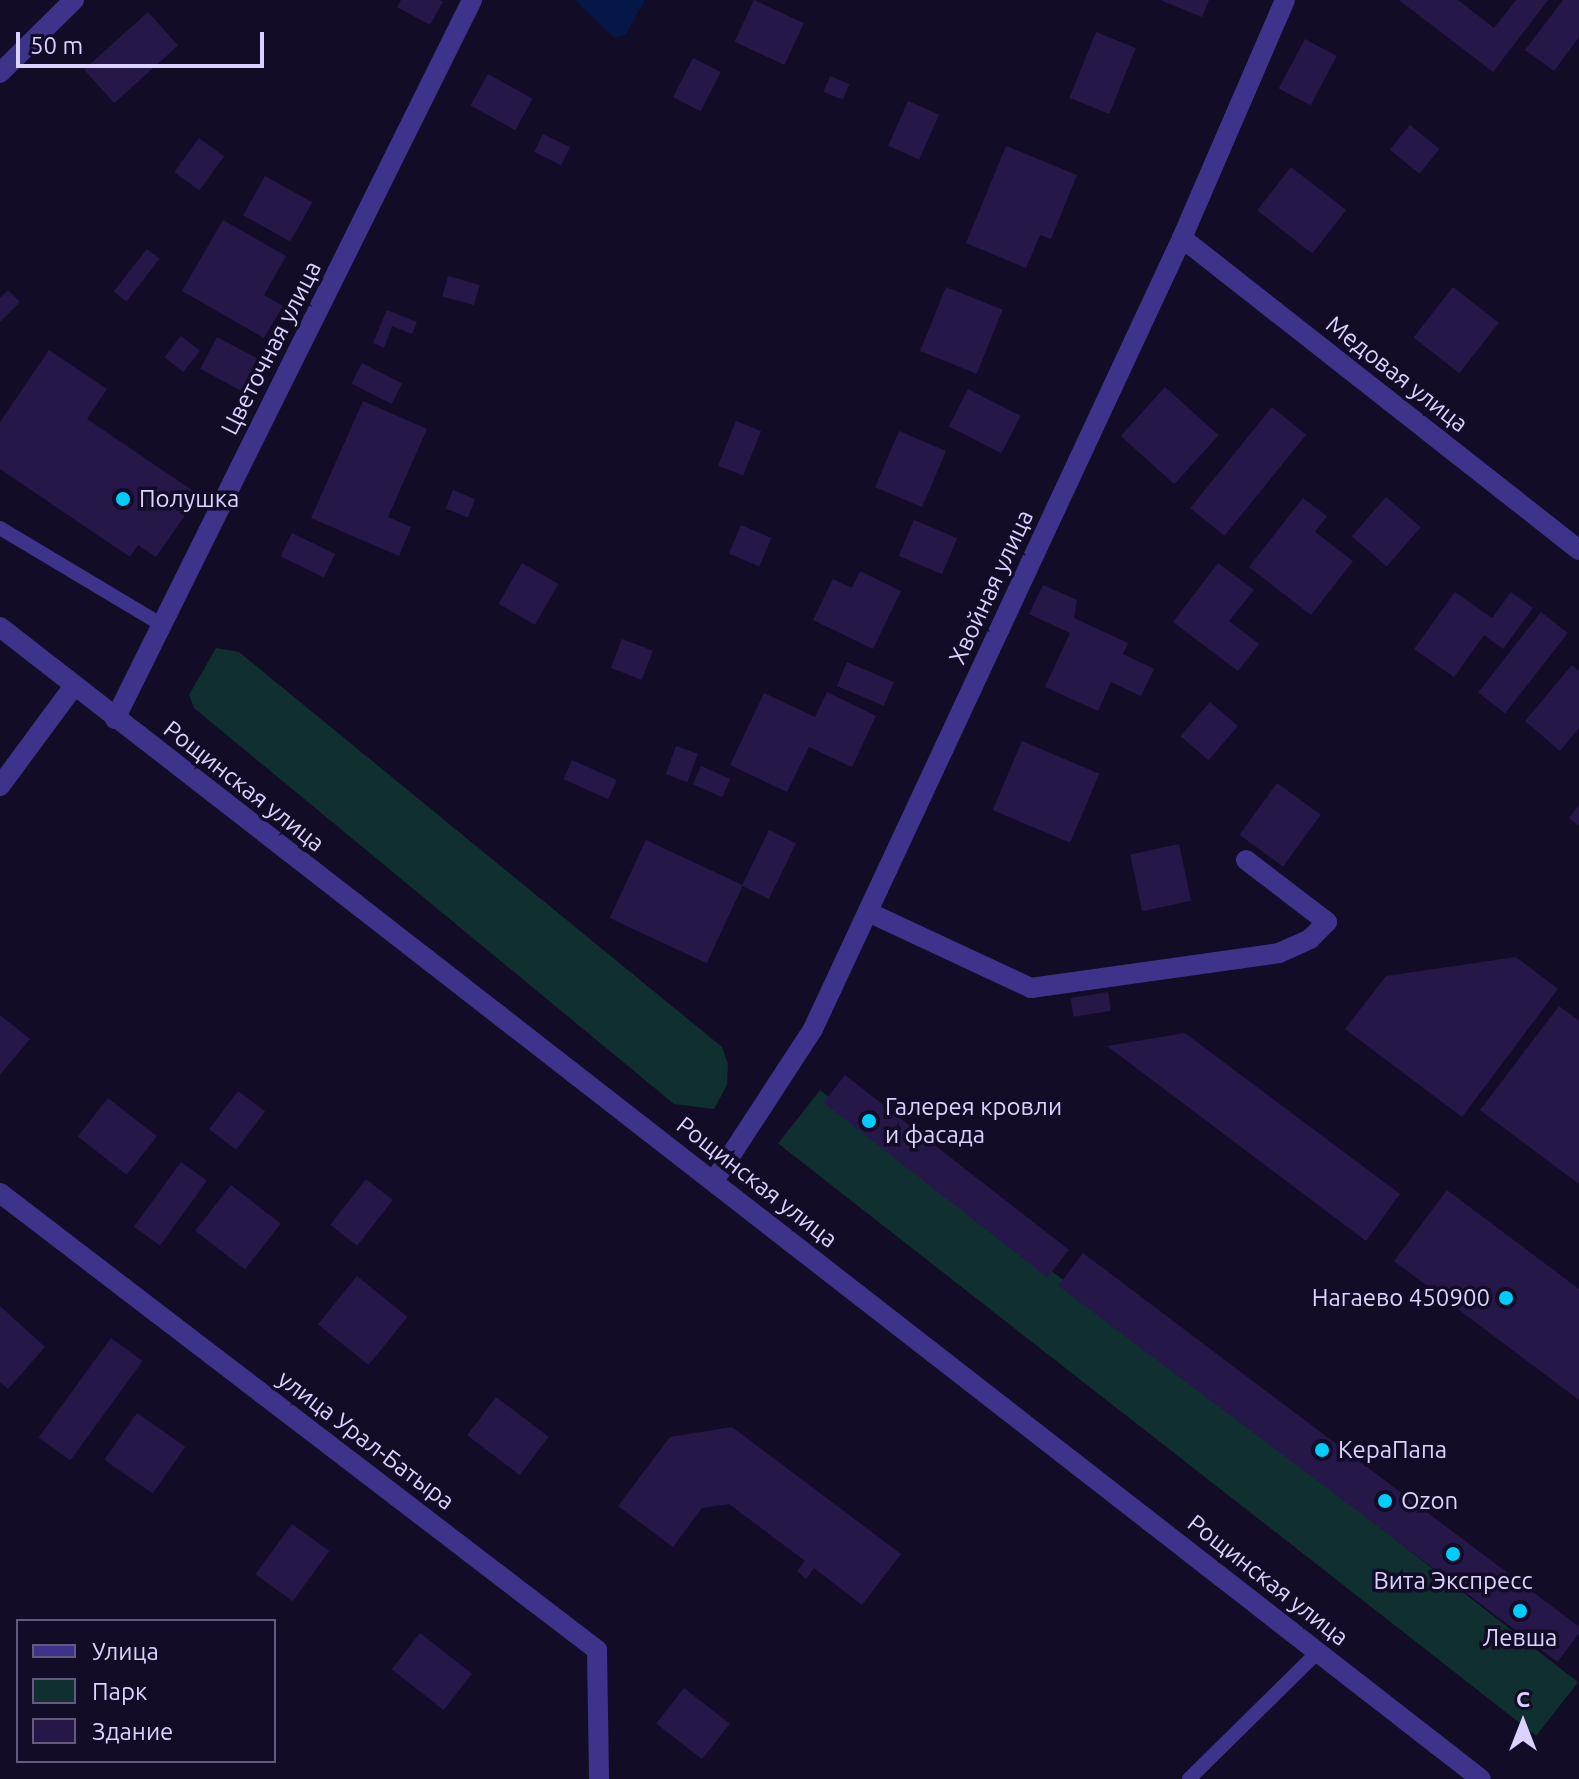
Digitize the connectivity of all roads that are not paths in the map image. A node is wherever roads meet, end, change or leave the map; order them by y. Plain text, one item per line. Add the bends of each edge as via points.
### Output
1 (74, 0) edge
2 (472, 0) edge
3 (1285, 0) edge
4 (0, 73) edge
5 (1182, 238) junction
6 (0, 528) edge
7 (1579, 550) edge
8 (162, 625) junction
9 (0, 627) edge
10 (74, 686) junction
11 (115, 719) junction
12 (0, 786) edge
13 (1246, 860) dead end
14 (868, 912) junction
15 (714, 1181) junction
16 (0, 1193) edge
17 (1318, 1652) junction
18 (599, 1779) edge
19 (1189, 1779) edge
20 (1481, 1779) edge

1 - 4 street
2 - 8 street, Цветочная улица
3 - 5 street, Хвойная улица
5 - 7 street, Медовая улица
5 - 14 street, Хвойная улица
6 - 8 lane
8 - 11 street, Цветочная улица
9 - 10 street, Рощинская улица
10 - 11 street, Рощинская улица
10 - 12 street
11 - 15 street, Рощинская улица
13 - 14 street via 1327,922 1310,939 1279,953 1031,988
14 - 15 street, Хвойная улица via 813,1029
15 - 17 street, Рощинская улица
16 - 18 street, улица Урал-Батыра via 597,1650
17 - 19 lane
17 - 20 street, Рощинская улица

